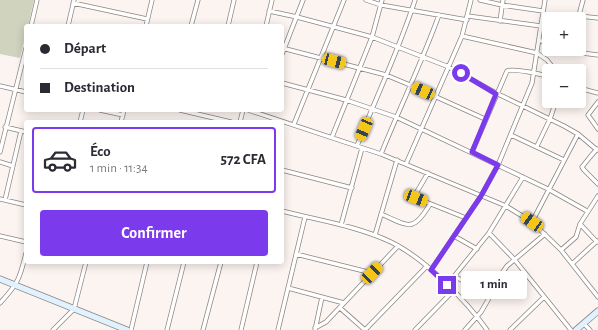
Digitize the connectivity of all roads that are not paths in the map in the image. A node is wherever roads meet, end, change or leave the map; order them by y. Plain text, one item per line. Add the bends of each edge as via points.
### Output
1 (38, 0) edge
2 (152, 0) edge
3 (198, 0) edge
4 (234, 0) edge
5 (272, 0) edge
6 (303, 0) edge
7 (344, 0) edge
8 (366, 0) edge
9 (382, 0) edge
10 (415, 0) edge
11 (471, 0) edge
12 (480, 0) edge
13 (503, 0) edge
14 (545, 0) edge
15 (583, 0) edge
16 (74, 2) edge
17 (381, 5) junction
18 (502, 5) junction
19 (412, 10) junction
20 (269, 11) junction
21 (543, 11) joint
22 (580, 12) edge
23 (439, 15) junction
24 (468, 16) junction
25 (586, 16) edge
26 (297, 17) junction
27 (542, 18) edge
28 (598, 18) edge
29 (147, 19) junction
30 (467, 20) junction
31 (500, 20) junction
32 (32, 24) edge
33 (68, 24) edge
34 (146, 24) edge
35 (192, 24) edge
36 (228, 24) edge
37 (266, 24) edge
38 (541, 26) junction
39 (334, 27) junction
40 (462, 36) junction
41 (372, 37) junction
42 (539, 40) junction
43 (542, 41) edge
44 (284, 46) edge
45 (398, 47) junction
46 (284, 48) edge
47 (537, 54) junction
48 (586, 54) edge
49 (598, 55) edge
50 (424, 56) junction
51 (321, 57) junction
52 (24, 59) edge
53 (550, 64) edge
54 (449, 66) junction
55 (358, 68) junction
56 (534, 73) junction
57 (542, 75) edge
58 (386, 76) junction
59 (284, 84) edge
60 (410, 85) junction
61 (0, 86) edge
62 (16, 90) junction
63 (308, 90) junction
64 (586, 90) edge
65 (24, 92) edge
66 (598, 93) edge
67 (496, 94) junction
68 (436, 96) junction
69 (346, 100) junction
70 (598, 102) edge
71 (522, 107) junction
72 (554, 108) edge
73 (373, 109) junction
74 (109, 112) edge
75 (124, 112) edge
76 (188, 112) edge
77 (259, 112) edge
78 (123, 115) junction
79 (396, 117) junction
80 (485, 119) junction
81 (550, 119) junction
82 (122, 120) edge
83 (222, 120) edge
84 (276, 120) edge
85 (284, 122) edge
86 (294, 124) junction
87 (5, 127) junction
88 (421, 128) junction
89 (598, 129) edge
90 (21, 131) junction
91 (24, 132) edge
92 (578, 134) junction
93 (511, 135) junction
94 (332, 137) junction
95 (357, 146) junction
96 (537, 146) junction
97 (362, 148) junction
98 (597, 149) edge
99 (0, 152) edge
100 (472, 152) junction
101 (381, 154) junction
102 (398, 160) junction
103 (564, 160) junction
104 (0, 162) edge
105 (406, 164) junction
106 (498, 165) junction
107 (13, 166) junction
108 (284, 171) edge
109 (428, 173) junction
110 (523, 177) junction
111 (598, 184) edge
112 (352, 188) junction
113 (548, 189) junction
114 (481, 196) junction
115 (598, 196) edge
116 (0, 199) edge
117 (6, 200) junction
118 (24, 204) edge
119 (430, 204) junction
120 (506, 206) junction
121 (587, 211) junction
122 (284, 212) edge
123 (381, 214) junction
124 (305, 217) junction
125 (466, 218) junction
126 (532, 222) junction
127 (580, 224) junction
128 (341, 225) junction
129 (489, 233) junction
130 (545, 234) junction
131 (374, 235) junction
132 (0, 236) edge
133 (454, 236) junction
134 (24, 242) edge
135 (598, 242) edge
136 (398, 246) junction
137 (477, 249) junction
138 (561, 250) junction
139 (296, 254) junction
140 (514, 260) junction
141 (24, 262) edge
142 (85, 264) edge
143 (147, 264) edge
144 (184, 264) edge
145 (220, 264) edge
146 (257, 264) edge
147 (572, 264) junction
148 (427, 266) junction
149 (431, 270) junction
150 (372, 273) junction
151 (454, 276) junction
152 (0, 279) edge
153 (16, 285) junction
154 (447, 285) junction
155 (288, 288) junction
156 (453, 291) junction
157 (489, 295) junction
158 (322, 297) junction
159 (544, 297) junction
160 (598, 297) edge
161 (0, 303) edge
162 (344, 303) junction
163 (74, 308) junction
164 (340, 308) junction
165 (598, 311) edge
166 (478, 316) junction
167 (584, 324) junction
168 (115, 325) junction
169 (315, 329) edge
170 (53, 330) edge
171 (110, 330) edge
172 (127, 330) edge
173 (131, 330) edge
174 (167, 330) edge
175 (203, 330) edge
176 (241, 330) edge
177 (278, 330) edge
178 (415, 330) edge
179 (465, 330) edge
180 (487, 330) edge
181 (510, 330) edge
182 (571, 330) edge
183 (576, 330) edge
184 (590, 330) edge

1 - 32 street
2 - 29 street
3 - 35 street
4 - 36 street
5 - 20 street
6 - 26 street
7 - 39 street
8 - 17 street
9 - 17 street
10 - 19 street
11 - 24 street
12 - 18 street
13 - 18 street
14 - 21 street
15 - 22 street
16 - 29 street
16 - 33 street
17 - 19 street
17 - 41 street
18 - 21 street
18 - 31 street
19 - 23 street
19 - 45 street
20 - 26 street
20 - 37 street
23 - 30 street
23 - 50 street
24 - 30 street
24 - 31 street
25 - 28 street
26 - 39 street
26 - 44 street
27 - 38 street
29 - 34 street
30 - 40 street
31 - 38 street
38 - 42 street
39 - 41 street
39 - 51 street
40 - 47 street
40 - 54 street
41 - 45 street
41 - 55 street
42 - 43 street
42 - 47 street
45 - 50 street
45 - 58 street
46 - 51 street
47 - 53 street
47 - 56 street
48 - 49 street
50 - 54 street
50 - 60 street
51 - 55 street
51 - 63 street
52 - 62 street
54 - 67 street
54 - 68 street
55 - 58 street
55 - 69 street
56 - 57 street
56 - 67 street via 508,70
56 - 71 street
58 - 60 street
58 - 73 street
59 - 63 street
60 - 68 street
60 - 79 street
61 - 62 street
62 - 65 street
62 - 87 street
63 - 69 street
63 - 86 street
64 - 66 street
67 - 71 street
67 - 80 street
68 - 80 street
68 - 88 street
69 - 73 street
69 - 94 street
70 - 89 street via 588,116
71 - 81 street
71 - 93 street
72 - 81 street
73 - 79 street
73 - 95 street
74 - 78 street
75 - 78 street
76 - 83 street
77 - 84 street
78 - 82 street
79 - 88 street
79 - 101 street
80 - 100 street
81 - 92 street
81 - 96 street
85 - 86 street
86 - 94 street
87 - 90 street
87 - 99 street
88 - 100 street
88 - 105 street
90 - 91 street
90 - 107 street
92 - 98 street
92 - 103 street
93 - 96 street
93 - 106 street
94 - 95 street
95 - 97 street
96 - 103 street
97 - 101 street
97 - 112 street
98 - 111 street via 582,167
100 - 106 street
101 - 102 street
102 - 105 street
102 - 123 street
103 - 113 street
104 - 107 street
105 - 109 street
106 - 110 street
106 - 114 street
107 - 117 street
108 - 112 street
109 - 114 street
109 - 119 street via 415,197
110 - 113 street
110 - 120 street
112 - 128 street
113 - 121 street
113 - 126 street
114 - 120 street
114 - 125 street
115 - 121 street
116 - 117 street
117 - 118 street
119 - 123 street via 419,221 413,225
119 - 125 street
120 - 126 street
120 - 129 street
121 - 127 street
122 - 124 street
123 - 131 street
124 - 128 street
124 - 139 street
125 - 133 street
126 - 130 street
127 - 135 street
127 - 138 street via 576,237
128 - 131 street
129 - 137 street
129 - 140 street
130 - 138 street
130 - 140 street
131 - 136 street
132 - 134 street
133 - 137 street
133 - 149 street
135 - 147 street
136 - 148 street
136 - 150 street
137 - 151 street
138 - 147 street
139 - 150 street
139 - 155 street
140 - 157 street via 500,274
140 - 159 street
141 - 153 street
142 - 163 street
143 - 173 street
144 - 174 street
145 - 175 street
146 - 176 street
147 - 160 street
148 - 149 street
148 - 164 street via 365,330
149 - 154 street
150 - 162 street
151 - 154 street
151 - 157 street
152 - 153 main road
153 - 161 street
153 - 163 main road
154 - 156 street
155 - 158 street
155 - 177 street
156 - 166 street
156 - 178 street
157 - 166 street
158 - 162 street
158 - 169 street
159 - 181 street
159 - 182 street
162 - 164 street
163 - 168 main road
163 - 170 street
164 - 169 street
165 - 167 main road
166 - 179 street
166 - 180 street
167 - 183 main road
167 - 184 street
168 - 171 street
168 - 172 main road

